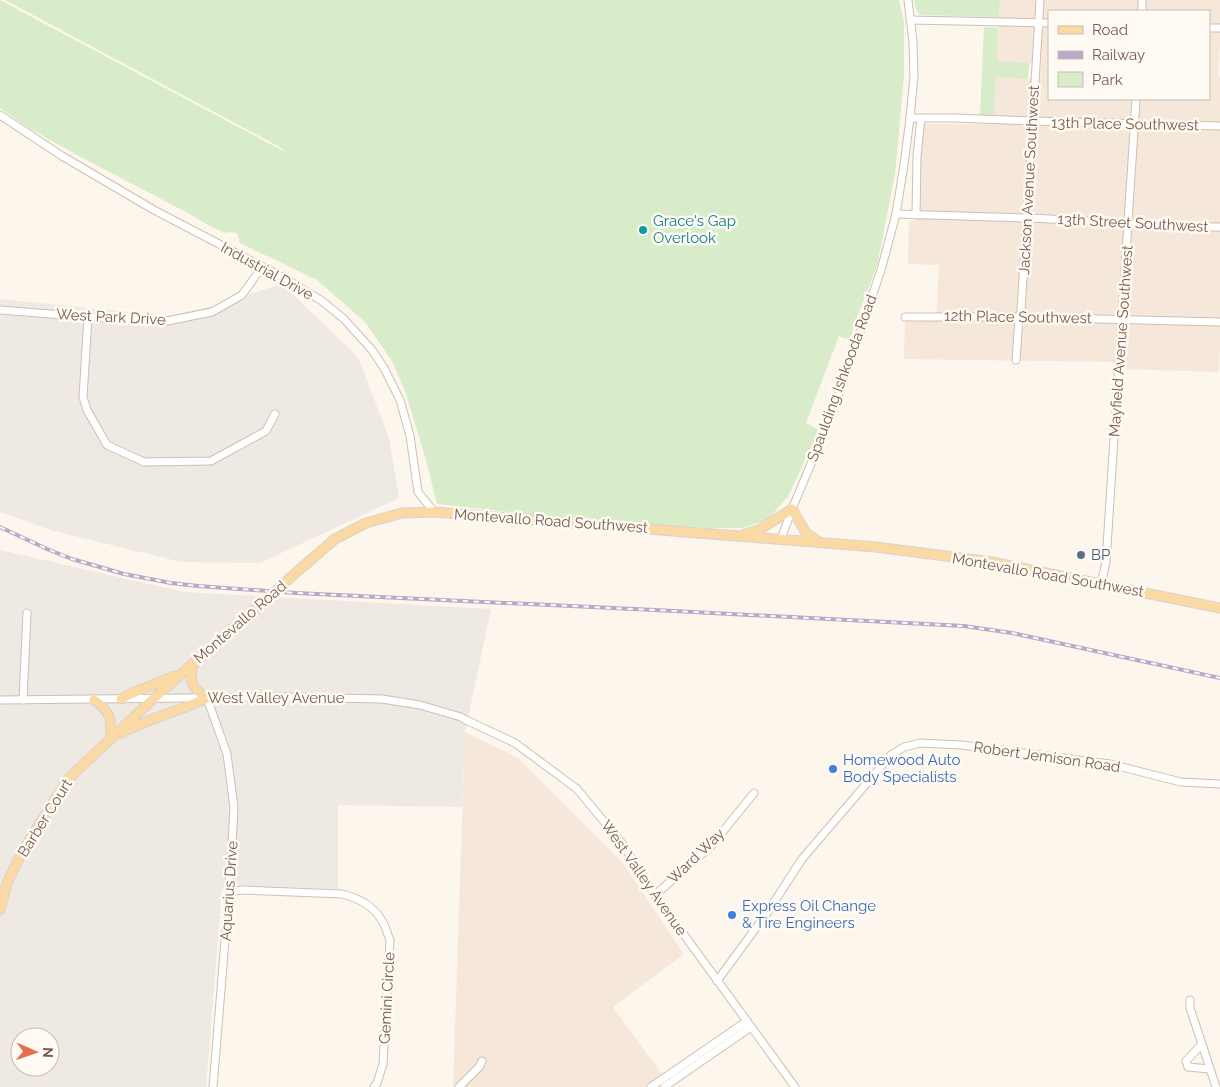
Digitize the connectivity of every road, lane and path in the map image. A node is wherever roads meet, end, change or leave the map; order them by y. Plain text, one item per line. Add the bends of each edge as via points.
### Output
1 (908, 0) edge
2 (1040, 0) edge
3 (910, 20) junction
4 (1038, 23) junction
5 (1048, 23) edge
6 (1136, 100) edge
7 (0, 115) edge
8 (910, 118) junction
9 (921, 118) junction
10 (1032, 121) junction
11 (1135, 124) junction
12 (1220, 126) edge
13 (896, 214) junction
14 (916, 215) junction
15 (1028, 218) junction
16 (1129, 223) junction
17 (1220, 227) edge
18 (262, 267) junction
19 (0, 310) edge
20 (88, 317) junction
21 (905, 317) dead end
22 (1019, 317) junction
23 (1122, 318) junction
24 (1220, 322) edge
25 (1016, 360) dead end
26 (275, 414) dead end
27 (792, 510) junction
28 (434, 512) junction
29 (741, 535) junction
30 (781, 539) junction
31 (820, 542) junction
32 (328, 545) joint
33 (1101, 584) junction
34 (1220, 608) edge
35 (27, 613) dead end
36 (193, 663) junction
37 (183, 672) junction
38 (207, 698) junction
39 (121, 699) junction
40 (153, 699) junction
41 (0, 700) edge
42 (23, 700) junction
43 (94, 700) junction
44 (111, 738) junction
45 (1220, 784) edge
46 (754, 793) dead end
47 (229, 892) junction
48 (655, 894) junction
49 (0, 910) edge
50 (717, 981) junction
51 (1190, 1000) dead end
52 (749, 1024) junction
53 (1202, 1044) junction
54 (482, 1061) dead end
55 (1210, 1069) junction
56 (663, 1084) edge
57 (213, 1087) edge
58 (374, 1087) edge
59 (459, 1087) edge
60 (651, 1087) edge
61 (795, 1087) edge
62 (1216, 1087) edge

1 - 3 street
2 - 4 street, Jackson Avenue Southwest
3 - 4 street
3 - 8 street, Spaulding Ishkooda Road via 914,76
4 - 5 street
4 - 10 street, Jackson Avenue Southwest
6 - 11 street, Mayfield Avenue Southwest
7 - 18 street, Industrial Drive via 154,210
8 - 9 street, 13th Place Southwest
8 - 13 street, Spaulding Ishkooda Road
9 - 10 street, 13th Place Southwest
9 - 14 street via 916,163
10 - 11 street, 13th Place Southwest
10 - 15 street, Jackson Avenue Southwest
11 - 12 street, 13th Place Southwest
11 - 16 street, Mayfield Avenue Southwest
13 - 14 street, 13th Street Southwest
13 - 27 street, Spaulding Ishkooda Road via 881,270 833,411
14 - 15 street, 13th Street Southwest
15 - 16 street, 13th Street Southwest
15 - 22 street, Jackson Avenue Southwest
16 - 17 street, 13th Street Southwest
16 - 23 street, Mayfield Avenue Southwest
18 - 20 street, West Park Drive via 242,295 212,312 167,322
18 - 28 street, Industrial Drive via 322,301 344,319 372,350 400,400 410,436 418,492
19 - 20 street, West Park Drive
20 - 26 street via 83,397 107,445 144,462 211,461 266,431
21 - 22 street, 12th Place Southwest
22 - 23 street, 12th Place Southwest
22 - 25 street, Jackson Avenue Southwest
23 - 24 street, 12th Place Southwest
23 - 33 street, Mayfield Avenue Southwest via 1106,562
27 - 29 main road via 759,530
27 - 30 street, Spaulding Ishkooda Road
27 - 31 main road via 806,534
28 - 29 main road, Montevallo Road Southwest
28 - 32 main road, Montevallo Road Southwest via 402,513 366,523
29 - 30 main road, Montevallo Road Southwest
30 - 31 main road
31 - 33 main road, Montevallo Road Southwest via 992,562
32 - 36 main road, Montevallo Road, bridge
33 - 34 main road, Montevallo Road Southwest
35 - 42 street
36 - 37 main road, Montevallo Road
36 - 38 main road via 190,679
37 - 39 main road
37 - 40 main road, Montevallo Road
38 - 40 street, West Valley Avenue
38 - 44 main road
38 - 47 street, Aquarius Drive via 227,754 234,808
38 - 48 street, West Valley Avenue via 382,699 420,705 461,717 515,743 577,789 621,842
39 - 40 street, West Valley Avenue
39 - 43 street, West Valley Avenue
40 - 44 main road, Barber Court
41 - 42 street, West Valley Avenue
42 - 43 street, West Valley Avenue
43 - 44 main road via 109,714
44 - 49 main road, Barber Court via 68,779 23,850 7,883
45 - 50 street, Robert Jemison Road via 1181,782 1110,764 961,745 920,743 904,747 891,755 802,859
46 - 48 street, Ward Way via 712,845
47 - 57 street, Aquarius Drive
47 - 58 street, Gemini Circle via 342,894 373,909 383,921 390,940 384,1064
48 - 50 street, West Valley Avenue
50 - 52 street, West Valley Avenue
51 - 53 street
52 - 56 street
52 - 61 street, West Valley Avenue
53 - 55 street
53 - 55 street via 1186,1061 1188,1067
54 - 59 street
55 - 62 street
56 - 60 street

